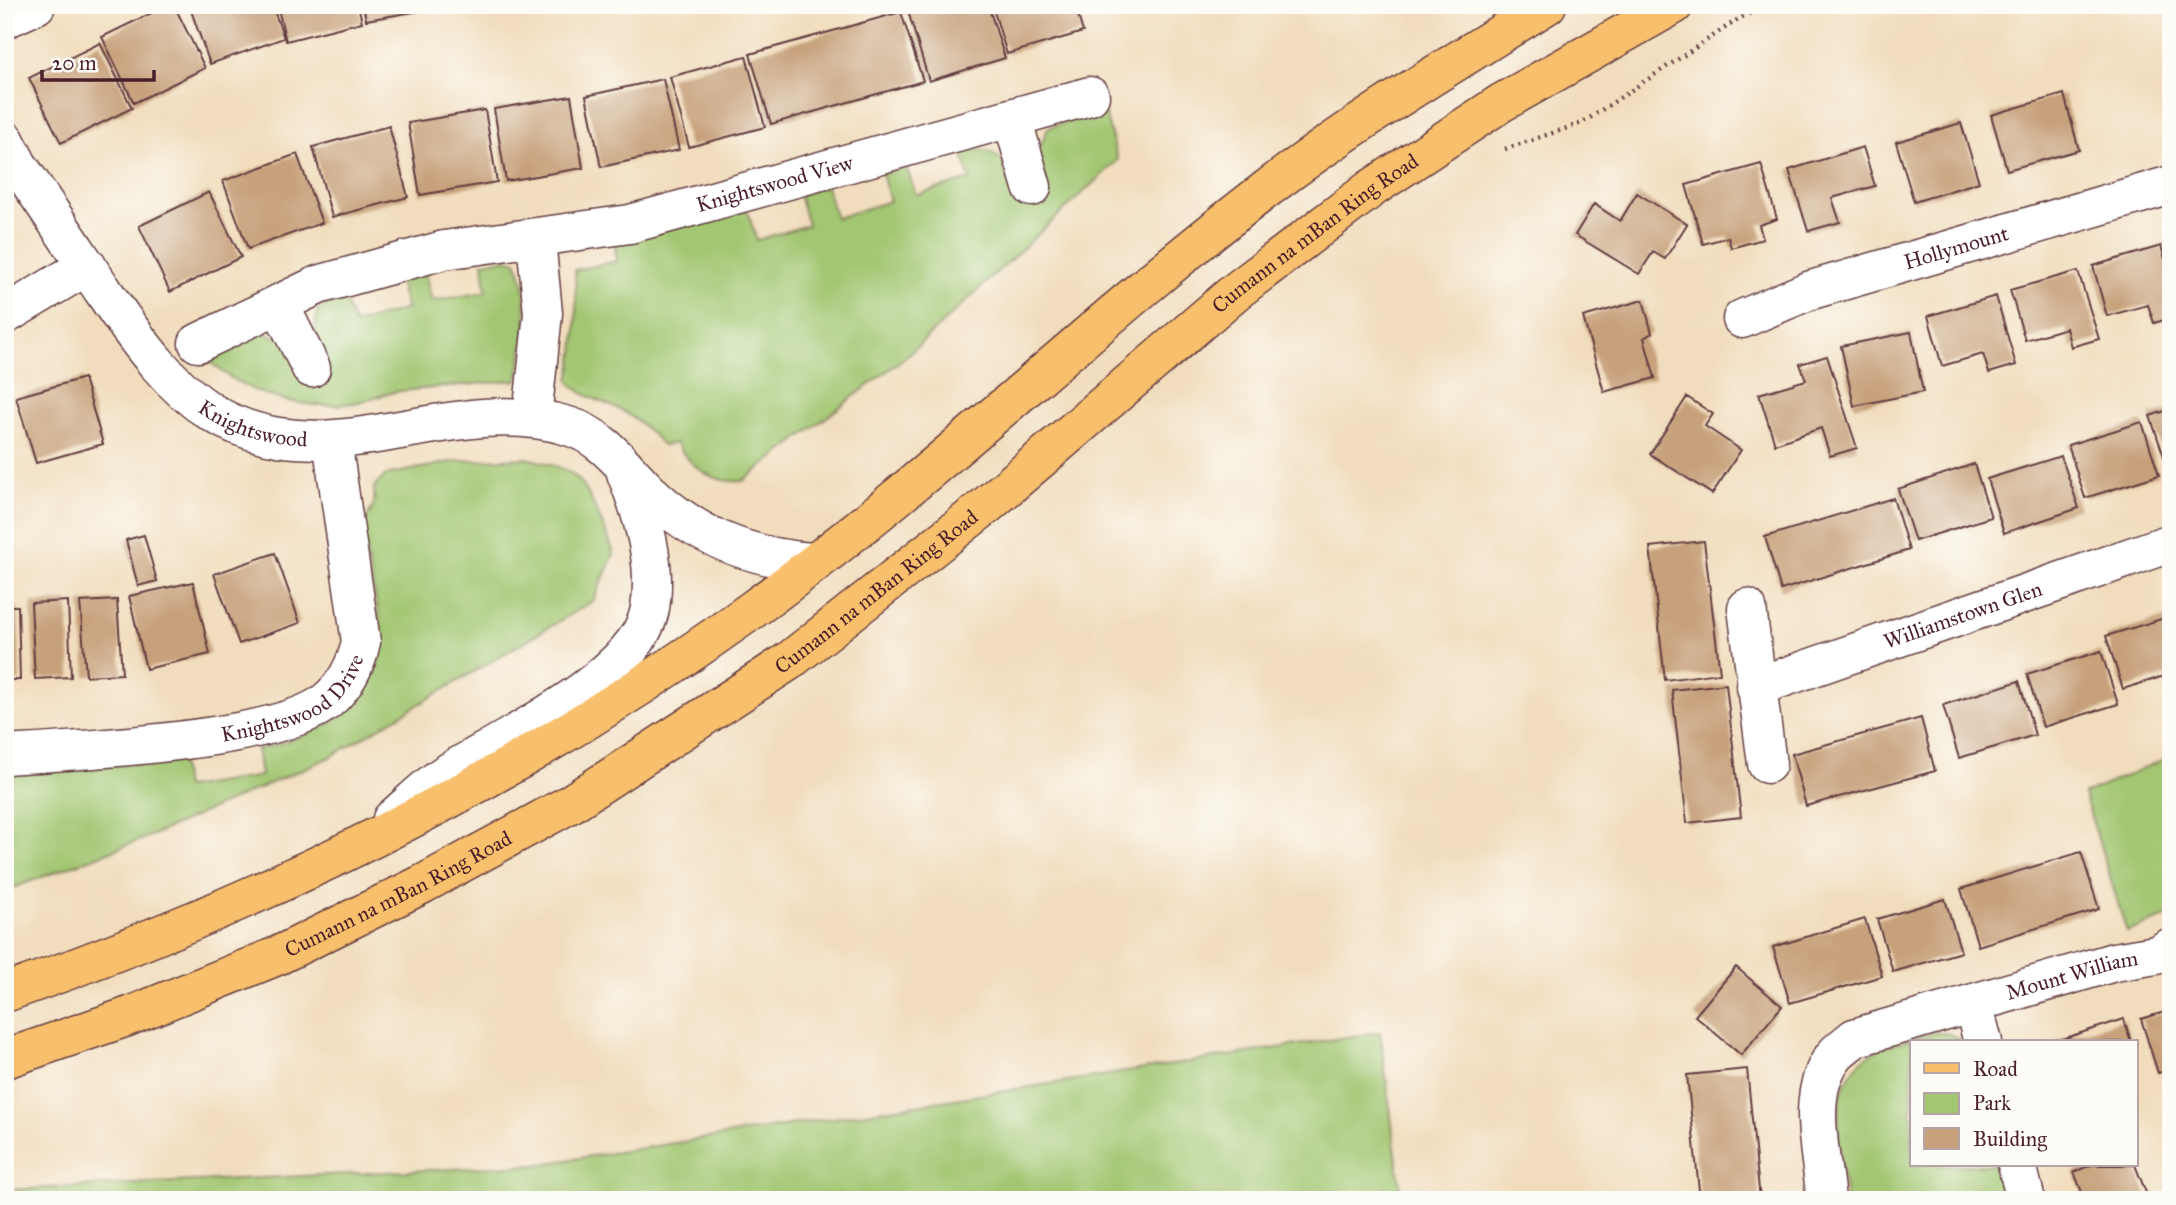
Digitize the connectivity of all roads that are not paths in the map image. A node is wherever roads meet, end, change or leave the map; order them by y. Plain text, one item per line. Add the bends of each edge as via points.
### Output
1 (36, 5) edge
2 (1547, 5) edge
3 (1674, 5) edge
4 (5, 19) edge
5 (1090, 96) dead end
6 (1012, 118) junction
7 (5, 140) edge
8 (2171, 184) edge
9 (1031, 187) dead end
10 (536, 239) junction
11 (87, 266) junction
12 (279, 304) junction
13 (5, 315) edge
14 (1742, 319) dead end
15 (198, 343) dead end
16 (311, 368) dead end
17 (532, 418) junction
18 (332, 440) junction
19 (624, 466) junction
20 (2171, 543) edge
21 (814, 562) junction
22 (1747, 608) dead end
23 (1756, 687) junction
24 (5, 755) edge
25 (1767, 764) dead end
26 (364, 844) junction
27 (2171, 947) edge
28 (5, 993) edge
29 (1973, 1003) junction
30 (1982, 1040) edge
31 (5, 1059) edge
32 (2017, 1166) edge
33 (1826, 1200) edge
34 (2026, 1200) edge

1 - 4 street
2 - 21 main road via 1271,186 889,506
3 - 31 main road, Cumann na mBan Ring Road via 1501,103 1372,188 1235,292 988,505 789,661 570,804 277,956 127,1017
5 - 6 street, Knightswood View
6 - 9 street
6 - 10 street, Knightswood View via 630,224
7 - 11 street, Knightswood
8 - 14 street, Hollymount via 1808,290
10 - 12 street, Knightswood View via 444,250 318,285
10 - 17 street via 543,313
11 - 13 street
11 - 18 street, Knightswood via 146,354 173,384 206,410 243,428 287,439
12 - 15 street, Knightswood View
12 - 16 street
17 - 18 street, Knightswood via 440,422
17 - 19 street, Knightswood via 593,436
18 - 24 street, Knightswood Drive via 361,642 357,662 326,702 302,716 198,737
19 - 21 street, Knightswood via 684,522 709,537 778,560
19 - 26 street via 644,524 650,566 649,614 638,639 617,663 570,698 446,773
20 - 23 street, Williamstown Glen
21 - 26 main road via 751,611 601,710
22 - 23 street
23 - 25 street
26 - 28 main road via 111,956
27 - 29 street, Mount William via 2156,955 2114,962
29 - 30 street
29 - 33 street, Mount William via 1854,1038 1834,1055 1822,1078 1817,1104
32 - 34 street

